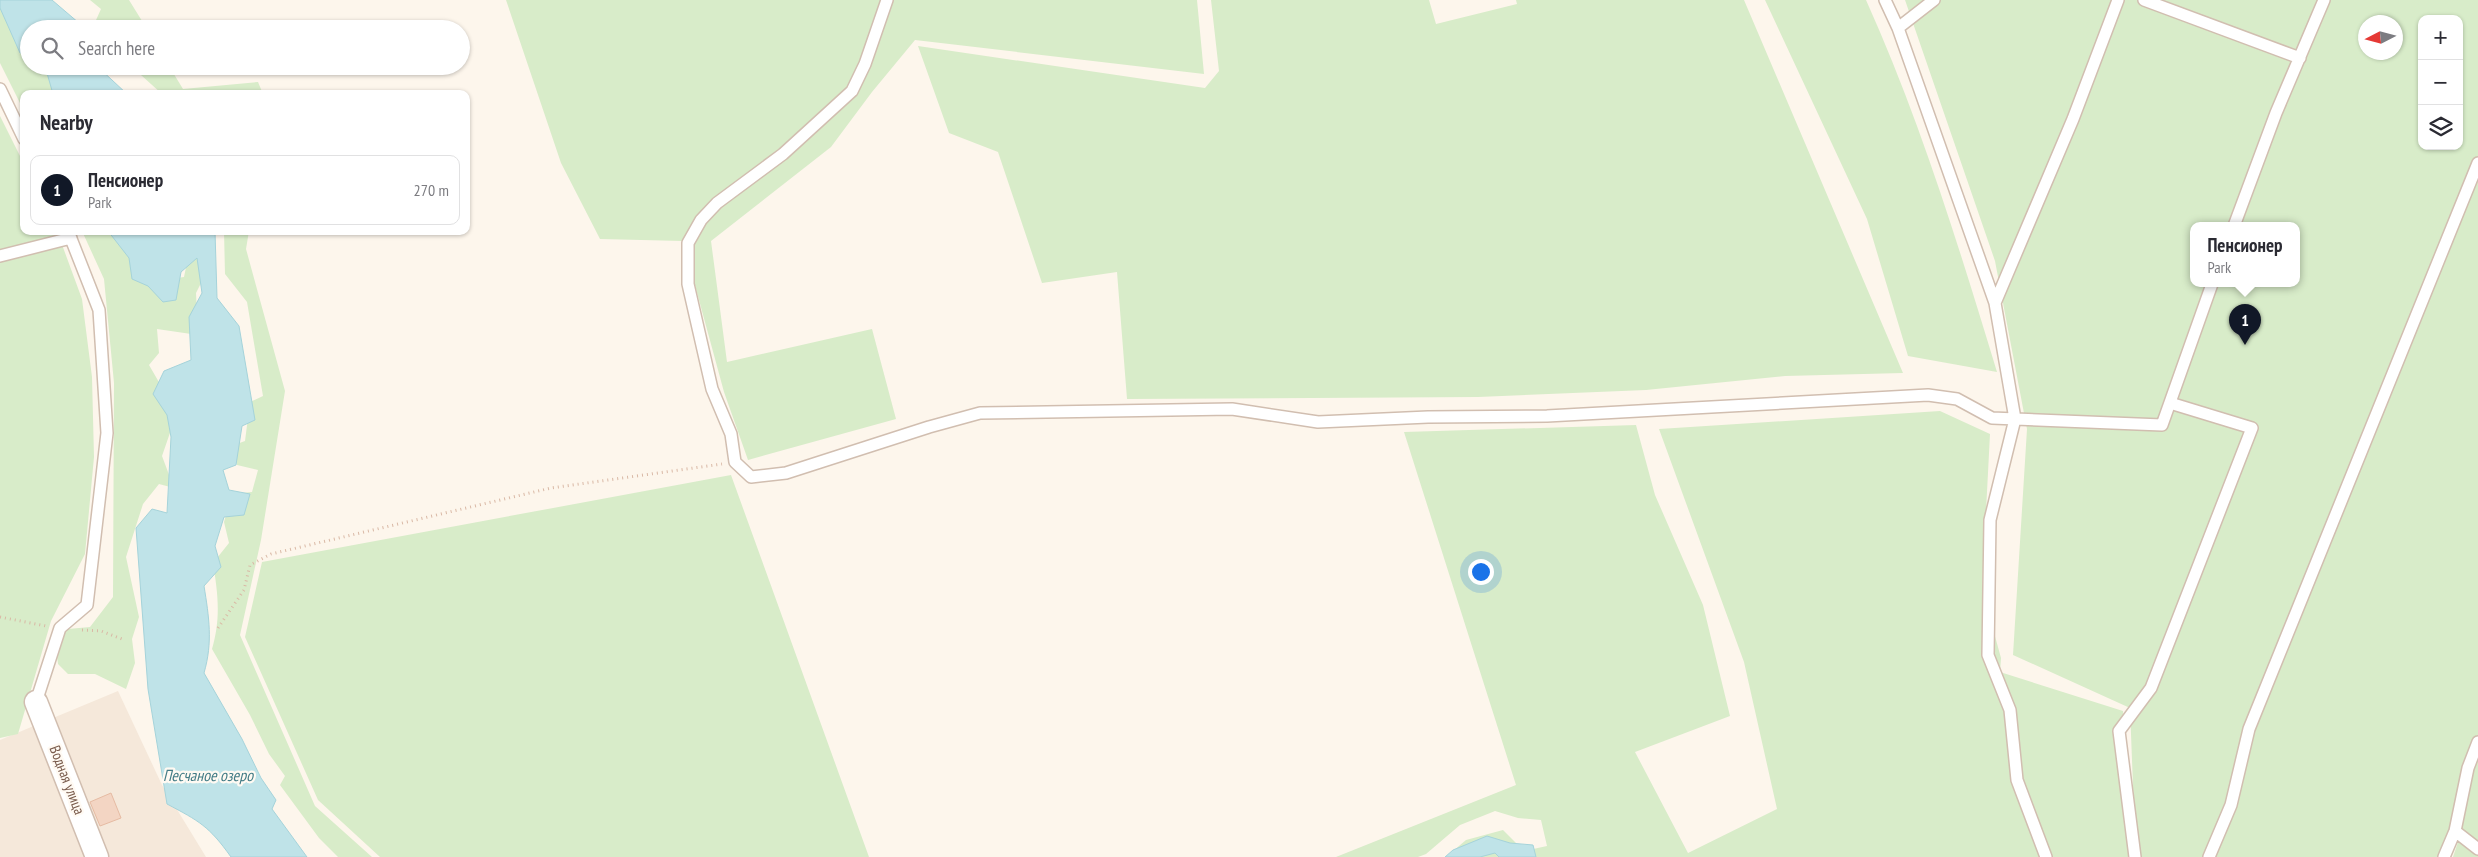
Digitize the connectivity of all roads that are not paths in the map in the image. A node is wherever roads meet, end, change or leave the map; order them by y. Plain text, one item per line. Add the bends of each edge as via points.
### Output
1 (887, 0) edge
2 (1885, 0) edge
3 (1934, 0) edge
4 (2118, 0) edge
5 (2144, 0) edge
6 (2324, 0) edge
7 (1898, 28) junction
8 (2300, 58) junction
9 (0, 89) edge
10 (20, 131) edge
11 (2478, 163) edge
12 (2236, 222) edge
13 (69, 235) edge
14 (0, 256) edge
15 (2211, 287) edge
16 (1995, 304) junction
17 (2170, 403) junction
18 (2016, 419) junction
19 (36, 702) joint
20 (2478, 742) edge
21 (2456, 831) junction
22 (2478, 849) edge
23 (97, 857) edge
24 (2046, 857) edge
25 (2135, 857) edge
26 (2209, 857) edge
27 (2444, 857) edge

1 - 18 lane via 866,64 852,91 783,154 717,203 701,220 688,243 688,284 712,389 731,434 735,462 751,477 786,473 980,413 1232,409 1318,422 1556,415 1928,395 1957,399 1992,418
2 - 7 lane
3 - 7 lane
4 - 16 lane via 2073,119
5 - 8 lane
6 - 8 lane
7 - 16 lane
8 - 12 lane
9 - 10 lane
11 - 26 lane via 2248,729 2231,805
13 - 14 lane
13 - 19 lane via 99,310 107,434 87,605 60,628
15 - 17 lane
16 - 18 lane
17 - 18 lane via 2162,425
17 - 25 lane via 2252,428 2151,688 2119,731
18 - 24 lane via 1990,520 1988,655 2010,710 2017,780
19 - 23 street, Водная улица
20 - 21 lane via 2468,768
21 - 22 lane
21 - 27 lane

